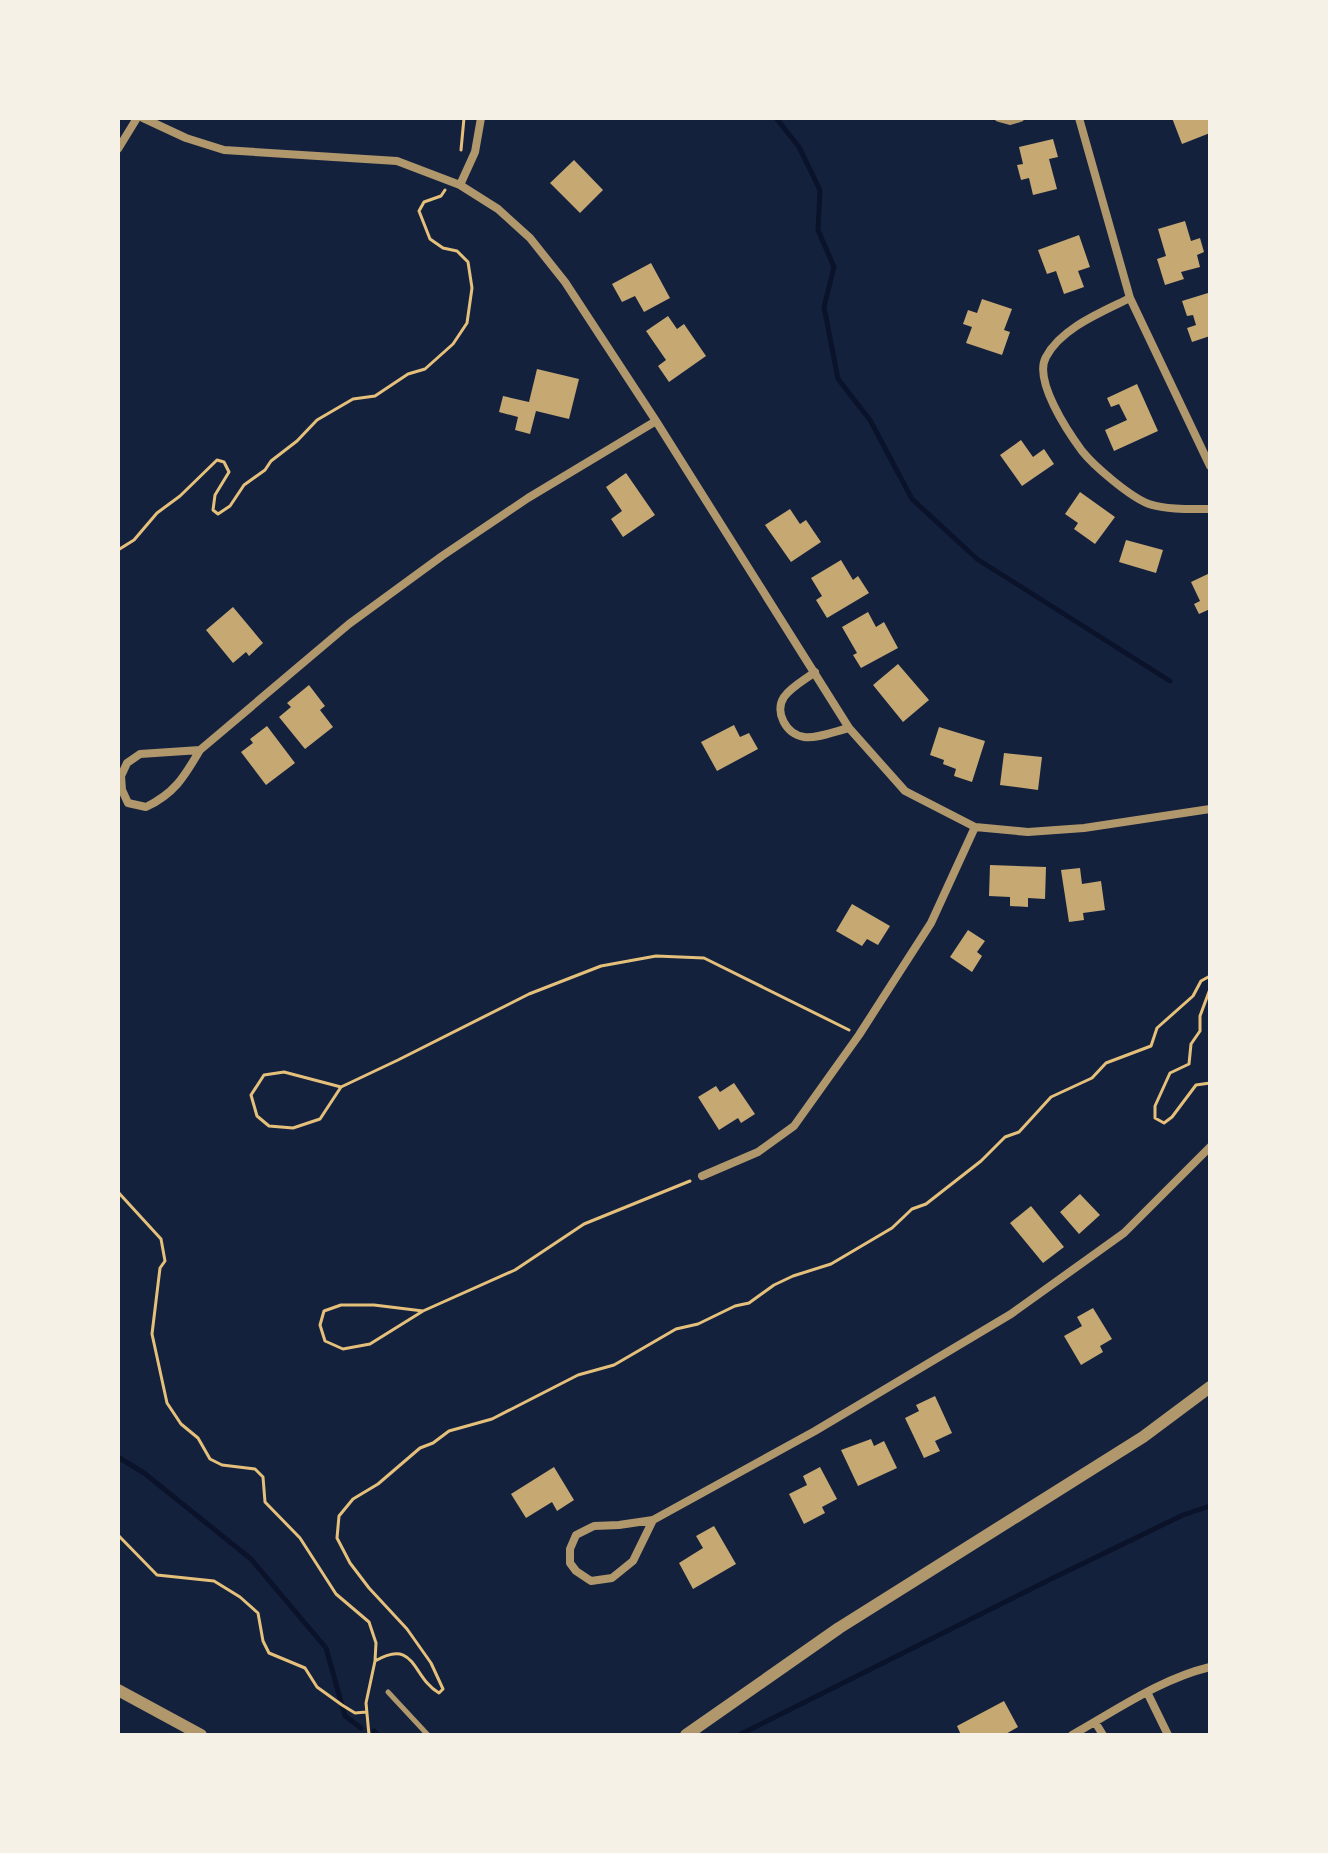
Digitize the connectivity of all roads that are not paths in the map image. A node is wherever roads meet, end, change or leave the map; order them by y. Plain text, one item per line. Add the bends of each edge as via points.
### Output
1 (140, 118) edge
2 (481, 118) edge
3 (999, 118) edge
4 (1020, 118) edge
5 (1079, 118) edge
6 (118, 149) edge
7 (460, 185) junction
8 (1130, 298) junction
9 (656, 421) junction
10 (1210, 466) edge
11 (1210, 509) edge
12 (815, 672) junction
13 (849, 728) junction
14 (200, 750) junction
15 (1210, 809) edge
16 (975, 827) junction
17 (1210, 1147) edge
18 (702, 1176) road end
19 (1210, 1387) edge
20 (653, 1520) junction
21 (1210, 1667) edge
22 (118, 1690) edge
23 (388, 1692) dead end
24 (1147, 1692) junction
25 (1095, 1722) junction
26 (201, 1735) edge
27 (428, 1735) edge
28 (686, 1735) edge
29 (1072, 1735) edge
30 (1103, 1735) edge
31 (1168, 1735) edge

1 - 6 street
1 - 7 street via 224,150 397,161
2 - 7 street via 475,152
3 - 4 street
5 - 8 street
7 - 9 street via 530,238
8 - 10 street
8 - 11 street via 1072,328 1045,358 1048,396 1083,452 1121,486 1148,503
9 - 12 street
9 - 14 street via 430,565 349,624
12 - 13 street
12 - 13 street via 783,697 783,723 804,737
13 - 16 street via 905,791
14 - 14 street via 179,785 161,800 146,807 128,803 121,776 127,763 140,754
15 - 16 street via 1084,828 1028,832
16 - 18 street via 931,923 794,1126 758,1152
17 - 20 street via 1124,1233 1011,1314
19 - 28 street via 1143,1437 839,1628
20 - 20 street via 633,1561 612,1578 591,1581 570,1563 576,1535 594,1526
21 - 24 street
22 - 26 street
23 - 27 lane
24 - 25 street
24 - 31 street
25 - 29 street
25 - 30 street

